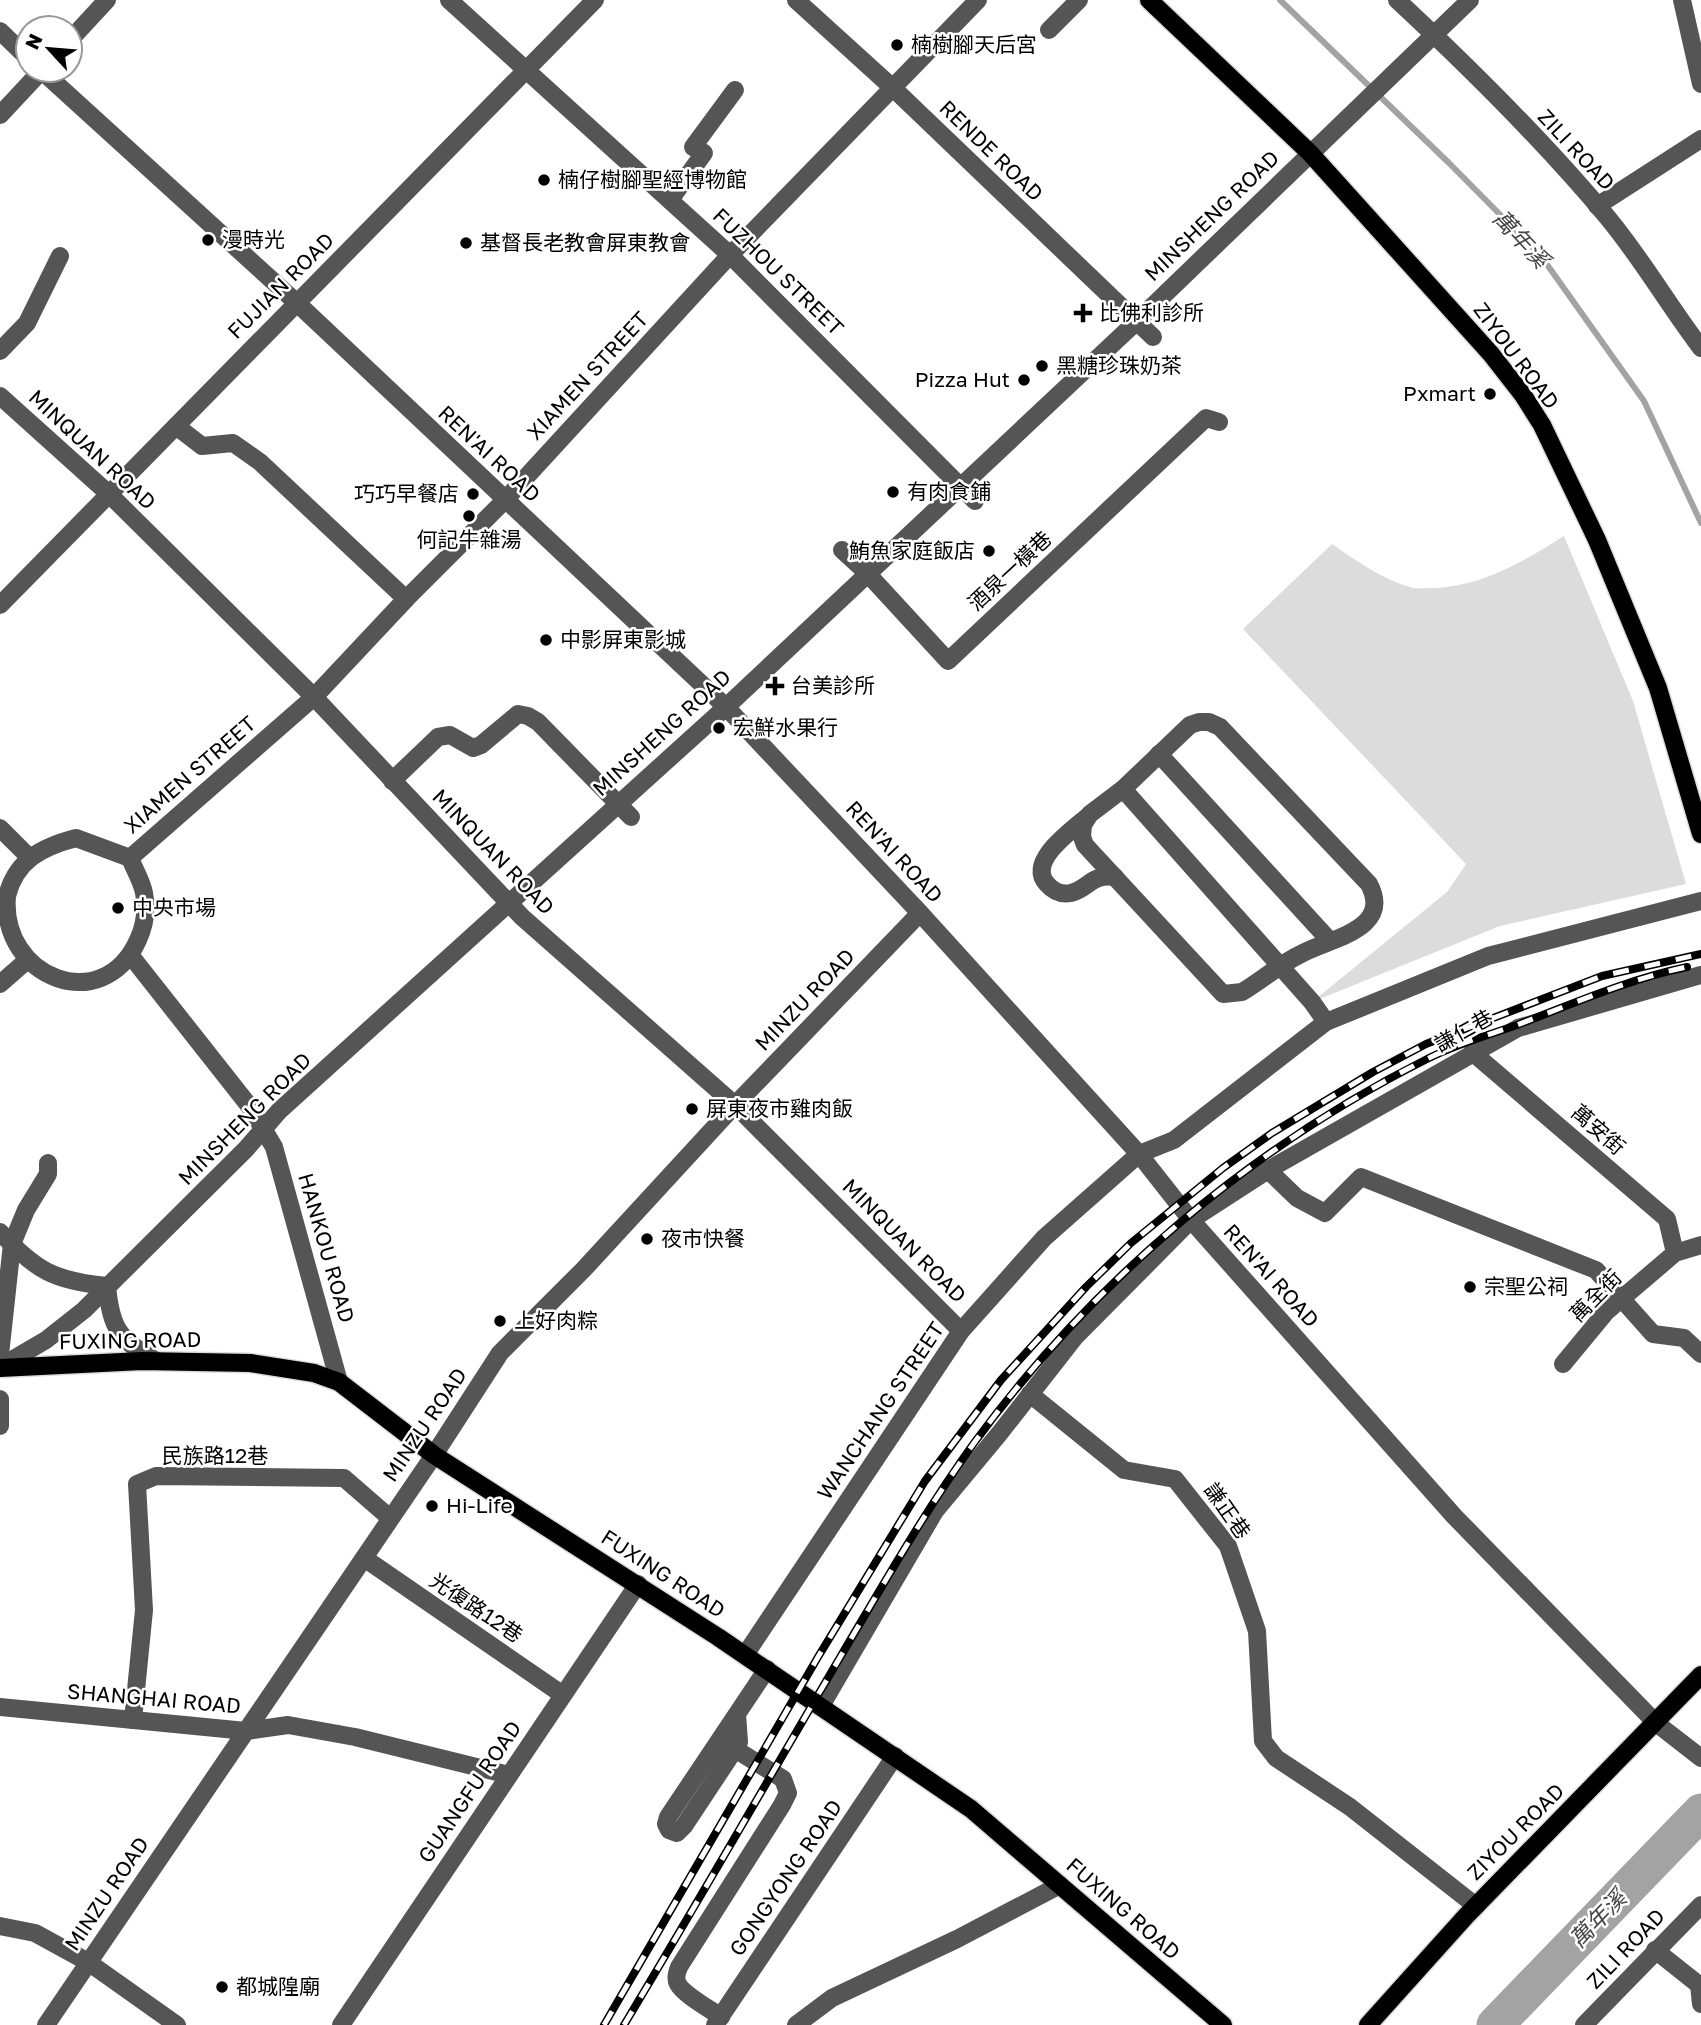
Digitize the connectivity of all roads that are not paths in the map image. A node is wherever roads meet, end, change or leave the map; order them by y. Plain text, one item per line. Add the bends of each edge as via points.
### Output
1 (107, 0) edge
2 (449, 0) edge
3 (595, 0) edge
4 (796, 0) edge
5 (978, 0) edge
6 (1079, 0) edge
7 (1149, 0) edge
8 (1397, 0) edge
9 (1470, 0) edge
10 (1682, 0) edge
11 (84, 25) edge
12 (1049, 30) dead end
13 (0, 31) edge
14 (1434, 34) junction
15 (14, 44) edge
16 (525, 71) junction
17 (28, 84) edge
18 (56, 84) edge
19 (1701, 84) edge
20 (894, 89) junction
21 (735, 90) dead end
22 (0, 115) edge
23 (1701, 139) edge
24 (1310, 153) junction
25 (670, 200) junction
26 (1597, 206) junction
27 (730, 255) junction
28 (60, 256) dead end
29 (297, 303) junction
30 (1136, 322) junction
31 (1153, 337) dead end
32 (1701, 348) edge
33 (0, 351) edge
34 (0, 396) edge
35 (1219, 422) dead end
36 (176, 426) junction
37 (960, 485) junction
38 (109, 494) junction
39 (505, 500) junction
40 (975, 500) dead end
41 (842, 550) dead end
42 (867, 573) junction
43 (406, 600) junction
44 (0, 605) edge
45 (314, 697) junction
46 (726, 707) junction
47 (1159, 754) junction
48 (392, 781) junction
49 (1123, 789) junction
50 (618, 803) junction
51 (1090, 814) junction
52 (631, 817) dead end
53 (0, 828) edge
54 (1701, 834) edge
55 (29, 858) junction
56 (130, 858) junction
57 (1115, 877) junction
58 (1701, 901) edge
59 (510, 905) junction
60 (920, 913) junction
61 (1330, 941) junction
62 (131, 956) junction
63 (24, 963) junction
64 (1281, 966) junction
65 (1701, 975) edge
66 (0, 984) edge
67 (1326, 1022) junction
68 (1472, 1052) junction
69 (735, 1105) junction
70 (264, 1128) junction
71 (1139, 1154) junction
72 (48, 1163) dead end
73 (1268, 1170) junction
74 (1191, 1220) junction
75 (6, 1238) edge
76 (1701, 1245) edge
77 (1675, 1253) junction
78 (107, 1286) junction
79 (1623, 1298) junction
80 (961, 1331) junction
81 (1701, 1354) edge
82 (0, 1355) edge
83 (156, 1361) junction
84 (1563, 1364) dead end
85 (0, 1368) edge
86 (339, 1381) junction
87 (1030, 1394) junction
88 (0, 1399) edge
89 (0, 1426) edge
90 (434, 1455) junction
91 (390, 1518) junction
92 (363, 1558) junction
93 (638, 1584) junction
94 (745, 1654) junction
95 (767, 1670) junction
96 (1701, 1675) edge
97 (563, 1695) junction
98 (821, 1706) junction
99 (0, 1707) edge
100 (737, 1714) junction
101 (133, 1720) junction
102 (1656, 1723) junction
103 (246, 1731) junction
104 (735, 1749) junction
105 (895, 1756) junction
106 (1701, 1758) edge
107 (509, 1775) junction
108 (1060, 1885) junction
109 (1701, 1905) edge
110 (1476, 1906) junction
111 (0, 1926) edge
112 (1656, 1950) junction
113 (88, 1962) junction
114 (1701, 2004) edge
115 (718, 2021) edge
116 (46, 2025) edge
117 (177, 2025) edge
118 (341, 2025) edge
119 (796, 2025) edge
120 (1223, 2025) edge
121 (1368, 2025) edge
122 (1584, 2025) edge

1 - 11 street
2 - 16 street, FUZHOU STREET
3 - 16 street, FUJIAN ROAD
4 - 20 street, RENDE ROAD
5 - 20 street, XIAMEN STREET
6 - 12 street
7 - 24 main road, ZIYOU ROAD
8 - 14 street, ZILI ROAD
9 - 14 street
10 - 19 street
13 - 15 street
14 - 24 street, MINSHENG ROAD
14 - 26 street, ZILI ROAD
16 - 25 street, FUZHOU STREET
16 - 29 street, FUJIAN ROAD
17 - 22 street
18 - 29 street, REN'AI ROAD
20 - 27 street, XIAMEN STREET
20 - 30 street, RENDE ROAD
21 - 25 street via 693,147 704,153
23 - 26 street
24 - 30 street, MINSHENG ROAD
24 - 54 main road, ZIYOU ROAD via 1491,354 1542,425 1597,540 1658,688
25 - 27 street, FUZHOU STREET
26 - 32 street, ZILI ROAD
27 - 37 street, FUZHOU STREET
27 - 39 street, XIAMEN STREET
28 - 33 street via 27,323
29 - 36 street, FUJIAN ROAD
29 - 39 street, REN'AI ROAD
30 - 31 street, RENDE ROAD
30 - 37 street, MINSHENG ROAD
34 - 38 street, MINQUAN ROAD
35 - 42 street, 酒泉一橫巷 via 1206,418 948,661
36 - 38 street, FUJIAN ROAD
36 - 43 street via 202,446 233,443 260,462
37 - 40 street, FUZHOU STREET
37 - 42 street, MINSHENG ROAD
38 - 44 street, FUJIAN ROAD
38 - 45 street, MINQUAN ROAD
39 - 43 street, XIAMEN STREET
39 - 46 street, REN'AI ROAD
41 - 42 street, 酒泉一橫巷
42 - 46 street, MINSHENG ROAD
43 - 45 street, XIAMEN STREET
45 - 48 street, MINQUAN ROAD
45 - 56 street, XIAMEN STREET
46 - 50 street, MINSHENG ROAD
46 - 60 street, REN'AI ROAD
47 - 49 street
47 - 61 street
47 - 61 street via 1190,725 1209,722 1220,727 1369,884 1376,897 1369,919
48 - 50 street via 439,737 450,735 467,746 481,746 518,714 538,722
48 - 59 street, MINQUAN ROAD
49 - 51 street
49 - 64 street
50 - 52 street
50 - 59 street, MINSHENG ROAD
51 - 57 street via 1083,825 1085,845
51 - 57 street via 1045,857 1041,878 1063,894 1102,875
53 - 55 street
55 - 56 street via 76,838
55 - 63 street via 11,881 4,909 8,938
56 - 62 street via 144,892 145,926
57 - 64 street via 1223,994 1242,992
58 - 67 street, WANCHANG STREET via 1488,956
59 - 69 street, MINQUAN ROAD
59 - 70 street, MINSHENG ROAD
60 - 69 street, MINZU ROAD
60 - 71 street, REN'AI ROAD
61 - 64 street
62 - 63 street via 108,975 79,984 49,979
62 - 70 street, HANKOU ROAD
63 - 66 street
64 - 67 street
65 - 68 street, 謙仁巷 via 1518,1028
67 - 71 street, WANCHANG STREET via 1174,1140
68 - 73 street, 謙仁巷
68 - 77 street, 萬安街 via 1667,1219
69 - 80 street, MINQUAN ROAD
69 - 90 street, MINZU ROAD via 500,1353
70 - 78 street, MINSHENG ROAD
70 - 86 street, HANKOU ROAD via 274,1147
71 - 74 street, REN'AI ROAD
71 - 80 street, WANCHANG STREET via 1044,1238
72 - 75 street via 48,1174
73 - 74 street, 謙仁巷
73 - 79 street via 1297,1198 1325,1213 1361,1177 1596,1270
74 - 87 street via 1075,1337
74 - 102 street, REN'AI ROAD via 1454,1516
75 - 78 street via 50,1275
75 - 82 street
76 - 77 street, 萬全街
77 - 79 street, 萬全街
78 - 83 street via 109,1310 118,1332
78 - 85 street, MINSHENG ROAD via 46,1340
79 - 81 street via 1653,1334 1684,1338
79 - 84 street, 萬全街
80 - 94 street, WANCHANG STREET
83 - 85 main road, FUXING ROAD
83 - 86 main road, FUXING ROAD via 250,1363
86 - 90 main road, FUXING ROAD
87 - 98 street via 935,1511
87 - 110 street, 謙正巷 via 1124,1470 1175,1479 1228,1546 1257,1631 1263,1741 1276,1758 1350,1807
88 - 89 street
90 - 91 street, MINZU ROAD
90 - 93 main road, FUXING ROAD
91 - 92 street, MINZU ROAD
91 - 101 street, 民族路12巷 via 344,1478 156,1476 137,1484 144,1611
92 - 97 street, 光復路12巷
92 - 103 street, MINZU ROAD
93 - 94 main road, FUXING ROAD
93 - 97 street, GUANGFU ROAD
94 - 95 main road, FUXING ROAD
95 - 98 main road, FUXING ROAD
95 - 100 street
96 - 102 main road, ZIYOU ROAD
97 - 107 street, GUANGFU ROAD
98 - 105 main road, FUXING ROAD
99 - 101 street, SHANGHAI ROAD
100 - 104 street
100 - 104 street via 668,1817 669,1830 677,1833 684,1826
101 - 103 street, SHANGHAI ROAD
102 - 106 street, REN'AI ROAD
102 - 110 main road, ZIYOU ROAD
103 - 107 street, SHANGHAI ROAD via 288,1725
103 - 113 street, MINZU ROAD
104 - 115 street via 783,1779 788,1793 676,1975 678,1984
105 - 108 main road, FUXING ROAD via 988,1821
105 - 115 street, GONGYONG ROAD
107 - 118 street, GUANGFU ROAD
108 - 119 street via 832,1998
108 - 120 main road, FUXING ROAD
109 - 112 street, ZILI ROAD
110 - 121 main road, ZIYOU ROAD
111 - 113 street via 35,1933
112 - 114 street via 1699,1985
112 - 122 street, ZILI ROAD
113 - 116 street, MINZU ROAD
113 - 117 street

